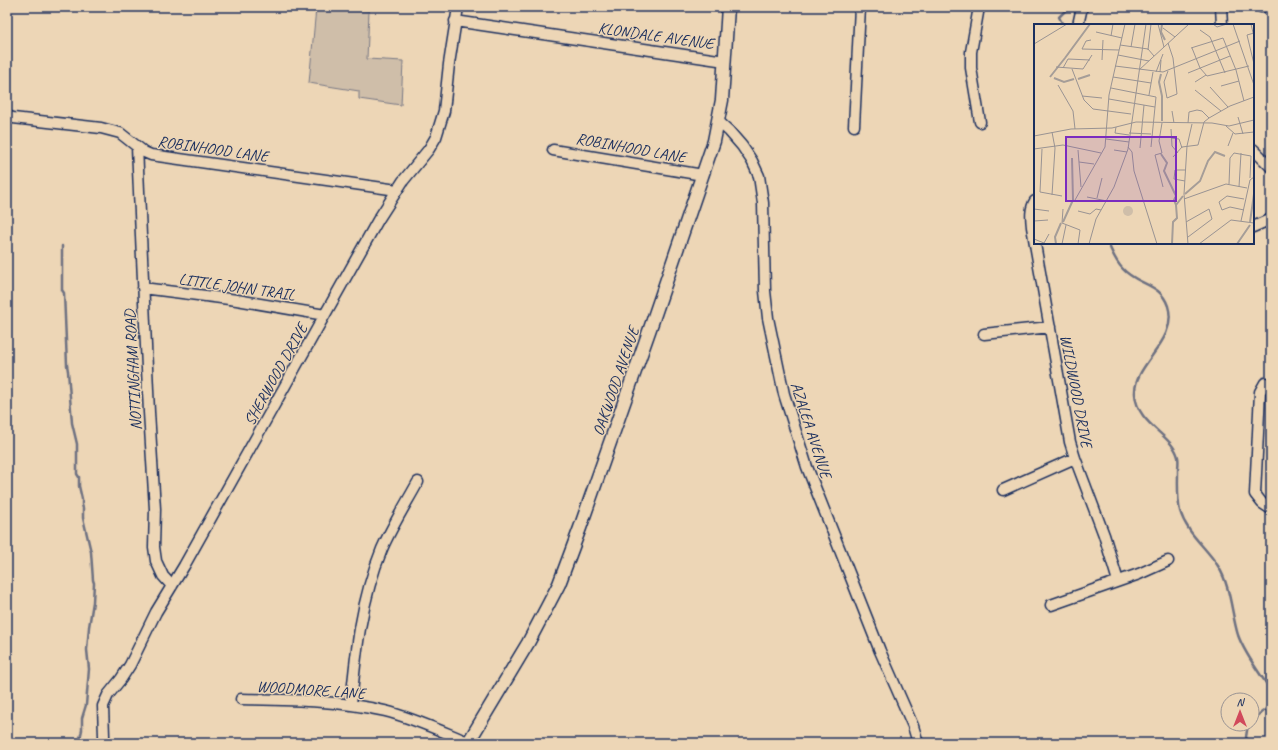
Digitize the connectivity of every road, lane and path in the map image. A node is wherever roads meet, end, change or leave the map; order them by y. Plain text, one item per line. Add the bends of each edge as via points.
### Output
1 (458, 7) edge
2 (728, 7) edge
3 (860, 7) edge
4 (979, 7) edge
5 (1082, 7) edge
6 (1221, 7) edge
7 (1261, 7) edge
8 (1271, 7) edge
9 (455, 21) junction
10 (1078, 24) edge
11 (1222, 24) edge
12 (724, 61) junction
13 (7, 116) edge
14 (718, 121) junction
15 (980, 122) dead end
16 (854, 126) dead end
17 (137, 147) junction
18 (553, 150) dead end
19 (1254, 150) edge
20 (1271, 167) edge
21 (703, 175) junction
22 (397, 190) junction
23 (1034, 202) edge
24 (1271, 219) edge
25 (1254, 228) edge
26 (1034, 238) edge
27 (1035, 244) edge
28 (143, 288) junction
29 (325, 315) junction
30 (1050, 326) junction
31 (984, 334) dead end
32 (1268, 383) edge
33 (1075, 458) junction
34 (418, 482) dead end
35 (1003, 490) dead end
36 (1271, 509) edge
37 (1168, 561) dead end
38 (1118, 581) junction
39 (172, 586) junction
40 (1051, 605) dead end
41 (241, 699) dead end
42 (351, 704) junction
43 (104, 736) dead end
44 (468, 743) edge
45 (918, 743) edge

1 - 9 street
2 - 12 street, OAKWOOD AVENUE
3 - 16 street
4 - 15 street via 971,52 971,68
5 - 10 street
6 - 11 street
7 - 8 street
9 - 12 street, KLONDALE AVENUE
9 - 22 street, SHERWOOD DRIVE via 444,112 436,137
12 - 14 street, OAKWOOD AVENUE
13 - 17 street, ROBINHOOD LANE via 100,128 120,133
14 - 21 street, OAKWOOD AVENUE
14 - 45 street, AZALEA AVENUE via 742,146 759,176 768,318 784,394 807,467
17 - 22 street, ROBINHOOD LANE via 151,154
17 - 28 street, NOTTINGHAM ROAD
18 - 21 street, ROBINHOOD LANE
19 - 20 street
21 - 44 street, OAKWOOD AVENUE via 580,528 558,584 528,643
22 - 29 street, SHERWOOD DRIVE
23 - 26 street, WILDWOOD DRIVE via 1031,214
24 - 25 street
27 - 30 street, WILDWOOD DRIVE
28 - 29 street, LITTLE JOHN TRAIL
28 - 39 street, NOTTINGHAM ROAD via 155,509 154,547 156,561 163,576
29 - 39 street, SHERWOOD DRIVE
30 - 31 street
30 - 33 street, WILDWOOD DRIVE
32 - 36 street via 1260,392 1256,494 1262,503
33 - 35 street
33 - 38 street, WILDWOOD DRIVE
34 - 42 street via 382,549 373,575 359,628
37 - 38 street
38 - 40 street
39 - 43 street, SHERWOOD DRIVE via 130,665 103,706
41 - 42 street, WOODMORE LANE
42 - 44 street, WOODMORE LANE via 418,722

